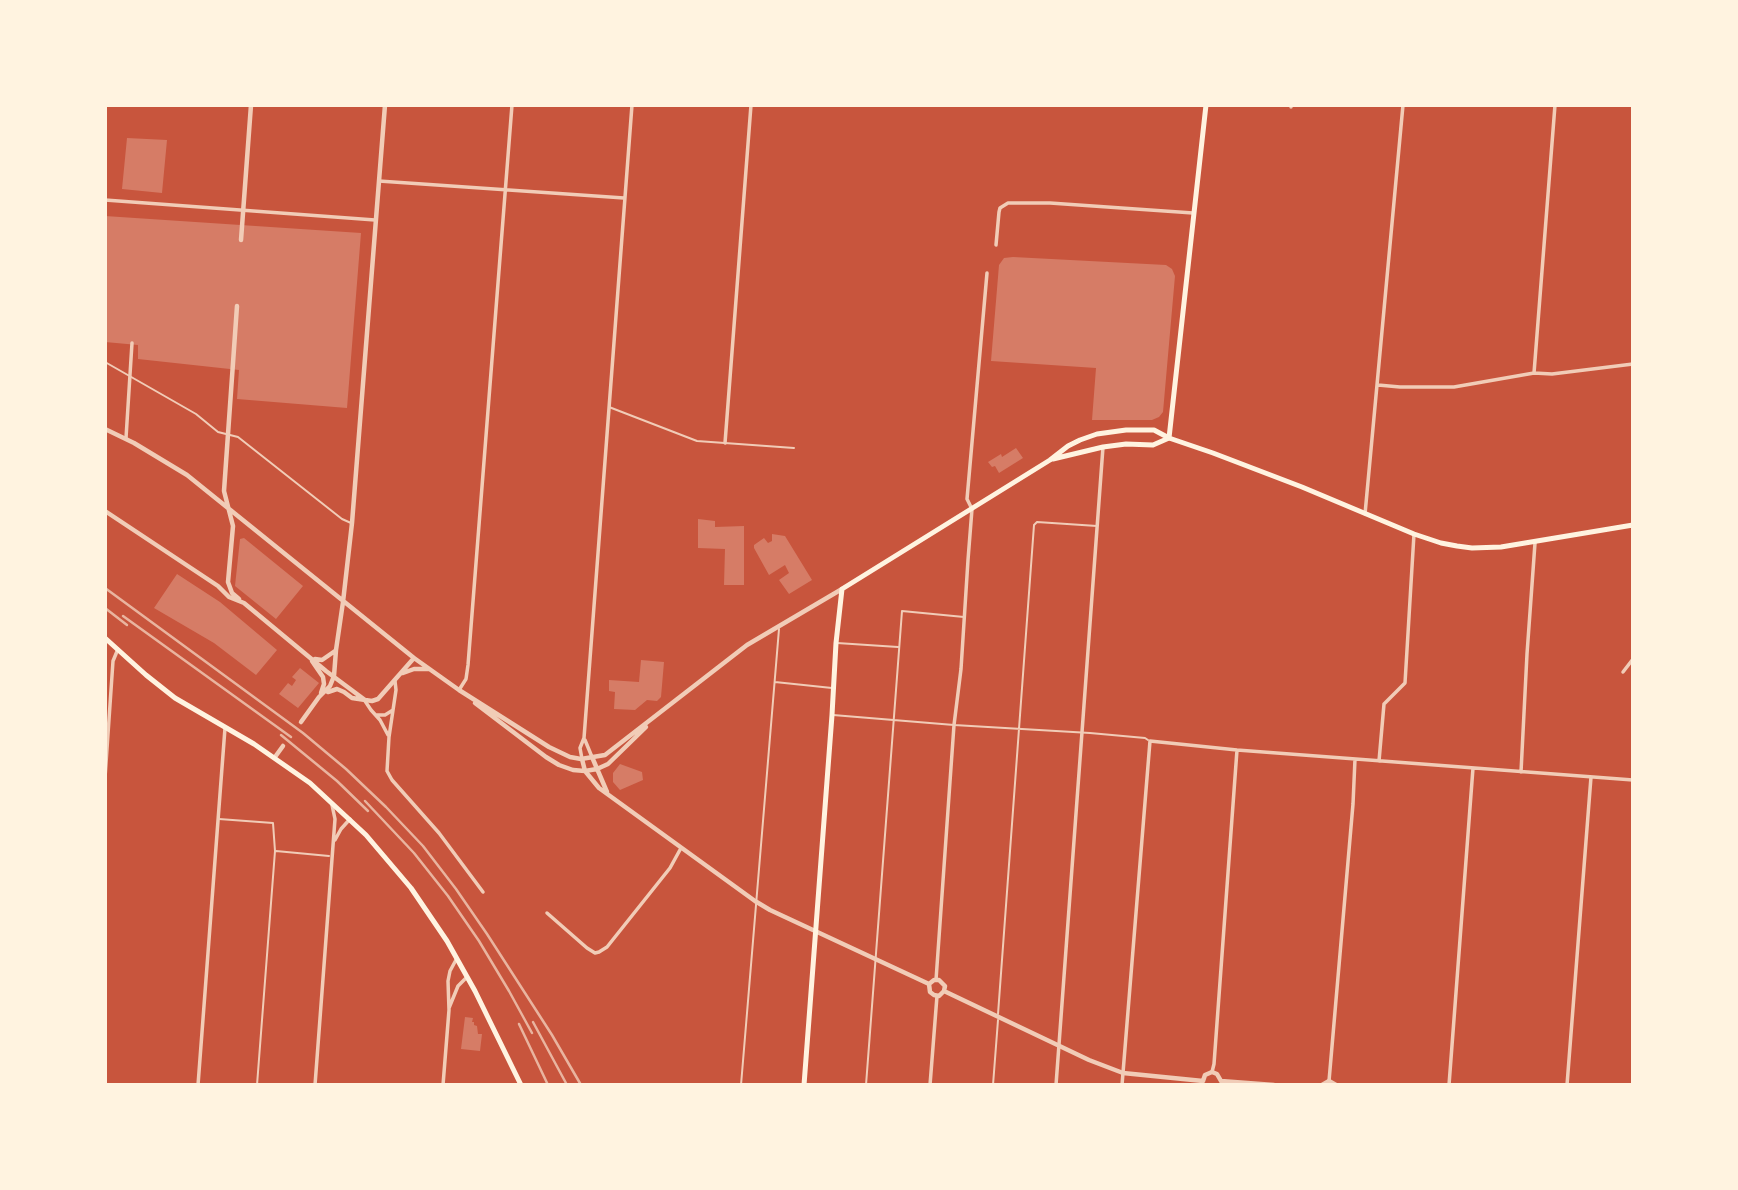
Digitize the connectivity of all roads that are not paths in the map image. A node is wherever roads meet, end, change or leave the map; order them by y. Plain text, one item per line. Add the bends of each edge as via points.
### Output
1 (251, 105) edge
2 (384, 105) edge
3 (512, 105) edge
4 (632, 105) edge
5 (751, 105) edge
6 (1206, 105) edge
7 (1404, 105) edge
8 (1555, 105) edge
9 (379, 181) junction
10 (505, 189) junction
11 (624, 198) junction
12 (105, 200) edge
13 (243, 209) junction
14 (1194, 213) junction
15 (375, 220) junction
16 (241, 240) dead end
17 (996, 245) dead end
18 (987, 273) dead end
19 (237, 306) dead end
20 (132, 343) dead end
21 (105, 362) edge
22 (1633, 364) edge
23 (1534, 373) junction
24 (129, 374) junction
25 (1378, 385) junction
26 (609, 407) junction
27 (105, 429) edge
28 (228, 435) junction
29 (126, 438) junction
30 (1169, 438) junction
31 (725, 443) junction
32 (1103, 447) junction
33 (794, 448) dead end
34 (1050, 460) junction
35 (228, 508) junction
36 (972, 509) junction
37 (105, 511) edge
38 (1365, 514) junction
39 (352, 523) junction
40 (1633, 525) edge
41 (1097, 526) junction
42 (1413, 534) junction
43 (1535, 543) junction
44 (842, 589) junction
45 (343, 602) junction
46 (244, 603) junction
47 (964, 617) junction
48 (779, 625) junction
49 (105, 638) edge
50 (836, 643) junction
51 (898, 647) junction
52 (118, 649) junction
53 (336, 650) junction
54 (307, 655) junction
55 (414, 658) junction
56 (1633, 659) edge
57 (430, 669) junction
58 (1623, 671) dead end
59 (400, 675) junction
60 (334, 677) junction
61 (395, 681) junction
62 (774, 682) junction
63 (834, 688) junction
64 (459, 690) junction
65 (319, 697) junction
66 (365, 700) junction
67 (393, 710) junction
68 (659, 714) junction
69 (375, 715) junction
70 (832, 715) junction
71 (894, 719) junction
72 (301, 722) dead end
73 (954, 725) junction
74 (225, 728) junction
75 (1019, 729) junction
76 (1083, 733) junction
77 (389, 737) junction
78 (584, 738) junction
79 (1150, 741) junction
80 (283, 746) dead end
81 (1237, 750) junction
82 (275, 757) junction
83 (592, 757) junction
84 (582, 759) junction
85 (1355, 759) junction
86 (1379, 761) junction
87 (1473, 768) junction
88 (597, 769) junction
89 (585, 771) junction
90 (1521, 772) junction
91 (1591, 777) junction
92 (105, 778) edge
93 (1633, 780) edge
94 (608, 796) junction
95 (331, 801) junction
96 (218, 819) junction
97 (350, 819) junction
98 (334, 842) junction
99 (681, 848) junction
100 (275, 851) junction
101 (332, 857) junction
102 (483, 892) dead end
103 (755, 901) junction
104 (547, 913) dead end
105 (815, 930) junction
106 (457, 958) junction
107 (876, 959) junction
108 (467, 977) junction
109 (936, 980) junction
110 (929, 984) junction
111 (944, 991) junction
112 (937, 996) junction
113 (449, 1010) junction
114 (998, 1016) junction
115 (1059, 1045) junction
116 (1212, 1072) junction
117 (1123, 1073) junction
118 (1329, 1082) junction
119 (1204, 1083) edge
120 (1220, 1083) edge
121 (198, 1085) edge
122 (257, 1085) edge
123 (315, 1085) edge
124 (443, 1085) edge
125 (521, 1085) edge
126 (741, 1085) edge
127 (804, 1085) edge
128 (866, 1085) edge
129 (930, 1085) edge
130 (993, 1085) edge
131 (1056, 1085) edge
132 (1122, 1085) edge
133 (1274, 1085) edge
134 (1322, 1085) edge
135 (1336, 1085) edge
136 (1449, 1085) edge
137 (1567, 1085) edge

1 - 13 street
2 - 9 street
3 - 10 street
4 - 11 street
5 - 31 street
6 - 14 main road
7 - 25 street
8 - 23 street
9 - 10 street
9 - 15 street
10 - 11 street
10 - 64 street via 468,665
11 - 26 street
12 - 13 street
13 - 15 street
13 - 16 street
14 - 17 street via 1008,203 1000,208
14 - 30 main road
15 - 39 street
18 - 36 street via 967,499
19 - 28 street
20 - 24 street
21 - 24 lane
22 - 23 street
23 - 25 street via 1454,387
24 - 28 lane
24 - 29 street
25 - 38 street
26 - 31 lane via 697,441
26 - 78 street
27 - 29 street
28 - 35 street via 224,482
28 - 39 lane via 238,437
29 - 35 street via 187,475
30 - 32 main road via 1153,445
30 - 34 main road via 1154,430 1103,433 1068,446
30 - 38 main road
31 - 33 lane
32 - 34 main road
32 - 41 street
34 - 36 main road
35 - 45 street
35 - 46 street via 233,533 228,582
36 - 44 main road
36 - 47 street
37 - 46 street
38 - 42 main road
39 - 45 street
40 - 43 main road
41 - 75 lane via 1034,525
41 - 76 street
42 - 43 main road via 1472,548
42 - 86 street via 1405,683 1384,704
43 - 90 street
44 - 48 street
44 - 50 main road
45 - 53 street
45 - 55 street
46 - 54 street
47 - 51 lane via 902,611
47 - 73 street
48 - 62 lane
48 - 68 street
49 - 52 main road
50 - 51 lane
50 - 63 main road
51 - 71 lane
52 - 74 main road via 175,698
52 - 92 street via 113,661
53 - 54 street via 322,660
53 - 60 street
54 - 60 street
54 - 65 street via 323,677
55 - 57 street
55 - 59 street
56 - 58 street
57 - 59 street
57 - 64 street
59 - 61 street
60 - 65 street
60 - 66 street
61 - 66 street via 378,698
61 - 67 street
62 - 63 lane
62 - 103 lane
63 - 70 main road
64 - 84 street via 560,753
64 - 89 street via 545,757
65 - 66 street via 337,690
65 - 72 street
66 - 69 street
67 - 69 street
67 - 77 street
68 - 83 street via 605,755
68 - 88 street via 616,757
69 - 77 street
70 - 71 lane
70 - 105 main road
71 - 73 lane
71 - 107 lane
73 - 75 lane
73 - 109 street
74 - 82 main road
74 - 96 street
75 - 76 lane
75 - 114 lane
76 - 79 lane
76 - 115 street
77 - 102 street via 386,766 392,780
78 - 83 street
78 - 84 street
79 - 81 street
79 - 117 street
80 - 82 street
81 - 85 street
81 - 116 street
82 - 95 main road
83 - 84 street
83 - 88 street
84 - 89 street
85 - 86 street
85 - 118 street
86 - 87 street
87 - 90 street
87 - 136 street
88 - 89 street
88 - 94 street
89 - 94 street
90 - 91 street
91 - 93 street
91 - 137 street
94 - 99 street
95 - 97 main road
95 - 98 street
96 - 100 lane via 273,823
96 - 121 street
97 - 98 street
97 - 106 main road via 411,888
98 - 101 street
99 - 103 street
99 - 104 street via 670,868 599,952 587,948
100 - 101 lane
100 - 122 lane
101 - 123 street
103 - 105 street
103 - 126 lane
105 - 107 street
105 - 127 main road
106 - 108 main road
106 - 113 street via 448,981
107 - 110 street
107 - 128 lane
108 - 113 street via 458,986
108 - 125 main road
109 - 110 street
109 - 111 street via 943,983
110 - 112 street via 930,992
111 - 112 street
111 - 114 street
112 - 129 street
113 - 124 street
114 - 115 street
114 - 130 lane
115 - 117 street
115 - 131 street
116 - 119 street
116 - 120 street
117 - 119 street
117 - 132 street
118 - 134 street
118 - 135 street
120 - 133 street

